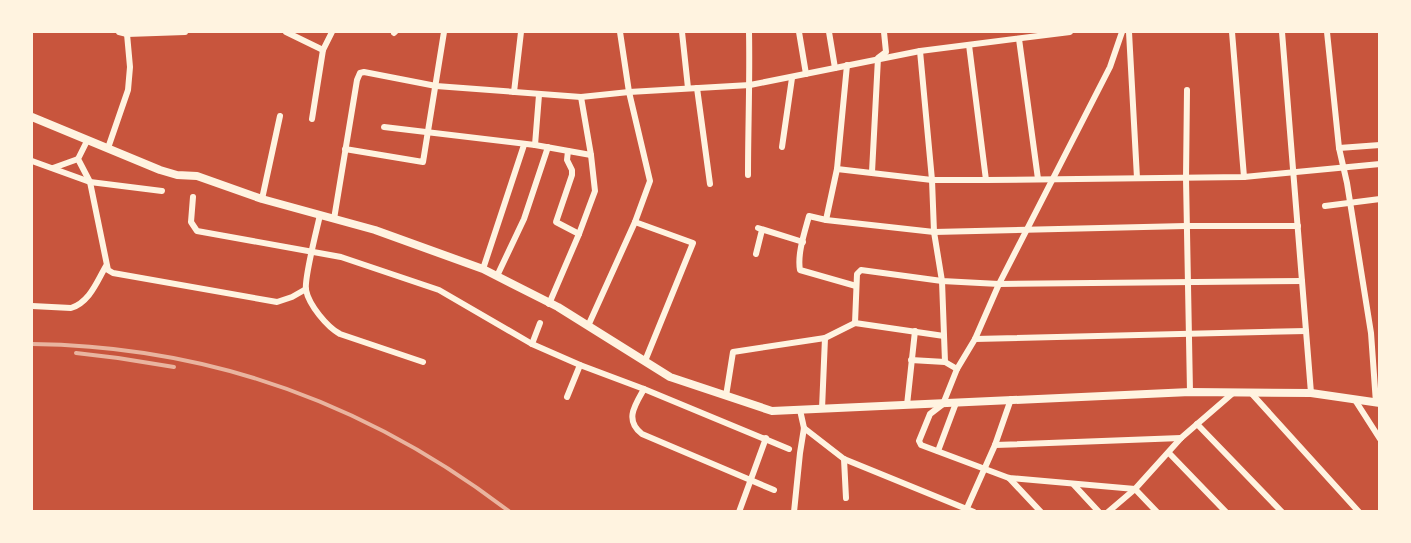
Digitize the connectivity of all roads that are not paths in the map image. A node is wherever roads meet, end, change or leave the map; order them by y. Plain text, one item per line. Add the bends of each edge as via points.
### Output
1 (119, 32) edge
2 (185, 32) edge
3 (286, 32) edge
4 (332, 32) edge
5 (444, 32) edge
6 (521, 32) edge
7 (620, 32) edge
8 (682, 32) edge
9 (748, 32) edge
10 (799, 32) edge
11 (829, 32) edge
12 (884, 32) edge
13 (1070, 32) edge
14 (1122, 32) edge
15 (1129, 32) edge
16 (1232, 32) edge
17 (1282, 32) edge
18 (1327, 32) edge
19 (147, 33) edge
20 (127, 34) junction
21 (1019, 39) junction
22 (969, 45) junction
23 (322, 50) junction
24 (920, 51) junction
25 (878, 58) junction
26 (847, 65) junction
27 (835, 68) junction
28 (806, 74) junction
29 (792, 78) junction
30 (435, 86) junction
31 (750, 86) junction
32 (688, 88) junction
33 (697, 88) junction
34 (1187, 90) dead end
35 (514, 92) junction
36 (629, 92) junction
37 (539, 95) junction
38 (581, 97) junction
39 (280, 116) dead end
40 (32, 117) edge
41 (312, 119) dead end
42 (384, 127) dead end
43 (428, 133) junction
44 (87, 141) junction
45 (525, 145) junction
46 (535, 145) junction
47 (1380, 145) edge
48 (548, 147) junction
49 (782, 147) dead end
50 (108, 148) junction
51 (1339, 148) junction
52 (345, 149) junction
53 (568, 151) junction
54 (591, 155) junction
55 (78, 159) junction
56 (32, 161) edge
57 (1380, 164) edge
58 (1343, 166) junction
59 (53, 169) junction
60 (837, 169) junction
61 (872, 172) junction
62 (1293, 173) junction
63 (748, 176) dead end
64 (1244, 177) junction
65 (1052, 178) junction
66 (1137, 178) junction
67 (1186, 178) junction
68 (1038, 179) junction
69 (932, 180) junction
70 (986, 180) junction
71 (90, 182) junction
72 (710, 184) dead end
73 (162, 191) dead end
74 (193, 197) dead end
75 (261, 199) junction
76 (1380, 199) edge
77 (1350, 202) junction
78 (1324, 206) dead end
79 (320, 215) junction
80 (334, 219) junction
81 (826, 220) junction
82 (635, 222) junction
83 (1186, 226) junction
84 (1298, 226) junction
85 (1028, 229) junction
86 (934, 232) junction
87 (579, 234) junction
88 (803, 242) junction
89 (312, 251) junction
90 (756, 254) dead end
91 (106, 266) junction
92 (483, 269) junction
93 (497, 276) junction
94 (942, 280) junction
95 (1302, 281) junction
96 (1188, 282) junction
97 (999, 284) junction
98 (856, 286) junction
99 (306, 289) junction
100 (549, 304) junction
101 (32, 306) edge
102 (540, 323) dead end
103 (855, 323) junction
104 (588, 326) junction
105 (915, 331) junction
106 (1306, 331) junction
107 (1380, 332) edge
108 (1190, 333) junction
109 (1371, 333) junction
110 (944, 336) junction
111 (825, 338) junction
112 (975, 339) junction
113 (532, 344) junction
114 (911, 360) junction
115 (645, 361) junction
116 (423, 362) dead end
117 (945, 362) junction
118 (580, 365) junction
119 (957, 369) junction
120 (644, 389) junction
121 (1190, 392) junction
122 (1233, 393) junction
123 (1311, 393) junction
124 (1252, 394) junction
125 (726, 396) junction
126 (567, 397) dead end
127 (1011, 399) junction
128 (1355, 400) junction
129 (956, 403) junction
130 (1378, 403) edge
131 (943, 404) junction
132 (908, 405) junction
133 (822, 409) junction
134 (800, 410) junction
135 (1197, 424) junction
136 (804, 428) junction
137 (766, 438) junction
138 (1181, 438) junction
139 (1380, 439) edge
140 (995, 445) junction
141 (789, 449) dead end
142 (938, 451) junction
143 (1169, 453) junction
144 (844, 459) junction
145 (984, 468) junction
146 (1009, 478) junction
147 (751, 480) junction
148 (1074, 485) junction
149 (1135, 489) junction
150 (774, 490) dead end
151 (846, 498) dead end
152 (963, 508) edge
153 (1354, 510) edge
154 (739, 512) edge
155 (794, 512) edge
156 (974, 512) edge
157 (1041, 512) edge
158 (1099, 512) edge
159 (1108, 512) edge
160 (1156, 512) edge
161 (1226, 512) edge
162 (1282, 512) edge

1 - 20 street
2 - 19 street
3 - 23 street
4 - 23 street
5 - 30 street
6 - 35 street
7 - 36 street
8 - 32 street
9 - 31 street
10 - 28 street
11 - 27 street
12 - 25 street via 886,52
13 - 21 street
14 - 65 street via 1110,67
15 - 66 street
16 - 64 street
17 - 62 street
18 - 51 street
19 - 20 street
20 - 50 street via 128,90
21 - 22 street
21 - 68 street
22 - 24 street
22 - 70 street
23 - 41 street
24 - 25 street
24 - 69 street
25 - 26 street
25 - 61 street
26 - 27 street
26 - 60 street
27 - 28 street
28 - 29 street
29 - 31 street
29 - 49 street
30 - 35 street
30 - 43 street
30 - 52 street via 360,73
31 - 33 street
31 - 63 street
32 - 33 street
32 - 36 street
33 - 72 street
34 - 67 street
35 - 37 street
36 - 38 street
36 - 82 street via 650,181
37 - 38 street
37 - 46 street
38 - 54 street
39 - 75 street
40 - 44 main road
42 - 43 street
43 - 45 street
43 - 52 street via 421,163
44 - 50 main road
44 - 55 street
45 - 46 street
45 - 92 street
46 - 48 street
47 - 51 street
48 - 53 street
48 - 93 street via 524,219
50 - 75 main road via 160,170 197,177
51 - 58 street
52 - 80 street
53 - 54 street
53 - 87 street via 572,175 556,222
54 - 87 street via 595,190
55 - 59 street
55 - 71 street
56 - 59 street
57 - 58 street
58 - 62 street
58 - 77 street
59 - 71 street
60 - 61 street
60 - 81 street
61 - 69 street
62 - 64 street
62 - 84 street
64 - 67 street
65 - 66 street
65 - 68 street
65 - 85 street
66 - 67 street
67 - 83 street
68 - 70 street
69 - 70 street
69 - 86 street
71 - 73 street
71 - 91 street
74 - 89 street via 191,222 197,231
75 - 79 main road
76 - 77 street
77 - 78 street
77 - 109 street
79 - 80 main road
79 - 89 street
80 - 92 main road
81 - 86 street
81 - 88 street via 809,216
82 - 104 street
82 - 115 street via 693,243
83 - 84 street
83 - 85 street
83 - 96 street
84 - 95 street
85 - 86 street
85 - 97 street
86 - 94 street
87 - 100 street
88 - 90 street via 760,229
88 - 98 street via 799,265 802,271
89 - 99 street
89 - 113 street via 439,290
91 - 99 street via 113,273 277,302
91 - 101 street via 88,297 77,306
92 - 93 main road
93 - 100 main road
94 - 97 street
94 - 98 street via 861,270
94 - 110 street
95 - 96 street
95 - 106 street
96 - 97 street
96 - 108 street
97 - 112 street
98 - 103 street
99 - 116 street via 332,329
100 - 104 main road
102 - 113 street
103 - 105 street
103 - 111 street
104 - 115 main road
105 - 110 street
105 - 114 street
106 - 108 street
106 - 123 street
107 - 109 street
108 - 112 street
108 - 121 street
109 - 130 street
110 - 117 street
111 - 125 street via 732,352
111 - 133 street
112 - 119 street
113 - 118 street
114 - 117 street
114 - 132 street
115 - 125 main road via 670,376
117 - 119 street
118 - 120 street
118 - 126 street
119 - 131 street
120 - 137 street
120 - 147 street via 631,416 638,430
121 - 122 main road
121 - 127 main road
122 - 124 main road
122 - 135 street
123 - 124 main road
123 - 128 main road
124 - 153 street
125 - 134 main road via 772,411
127 - 129 main road
127 - 140 street
128 - 130 main road
128 - 139 street
129 - 131 main road
129 - 142 street
131 - 132 main road
131 - 142 street via 930,414 919,441
132 - 133 main road
133 - 134 main road
134 - 136 street
135 - 138 street
135 - 162 street
136 - 144 street
136 - 155 street
137 - 141 street
137 - 147 street
138 - 140 street
138 - 143 street
140 - 145 street
142 - 145 street
143 - 149 street
143 - 161 street
144 - 151 street
144 - 152 street
145 - 146 street
145 - 152 street
146 - 148 street
146 - 157 street
147 - 150 street
147 - 154 street
148 - 149 street
148 - 158 street
149 - 159 street
149 - 160 street
152 - 156 street

